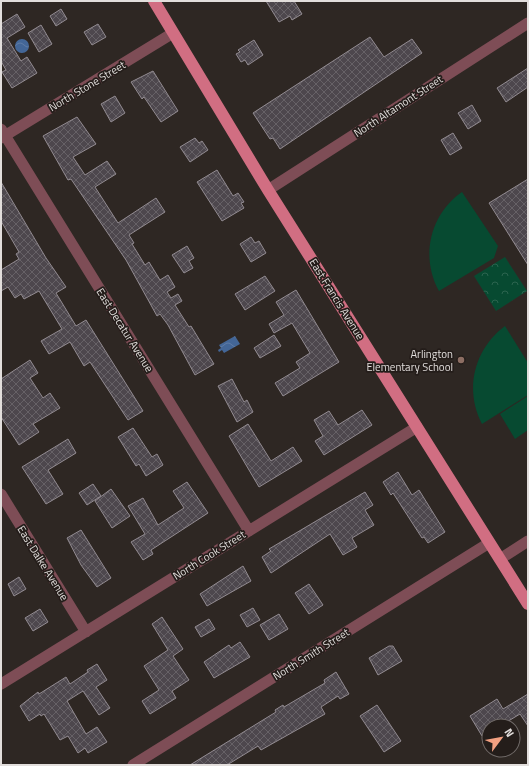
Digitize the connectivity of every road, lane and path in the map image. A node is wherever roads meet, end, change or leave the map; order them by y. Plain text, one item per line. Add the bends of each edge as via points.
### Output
1 (150, 1) edge
2 (154, 1) edge
3 (528, 23) edge
4 (173, 33) junction
5 (2, 134) edge
6 (268, 190) junction
7 (417, 427) junction
8 (1, 494) edge
9 (249, 531) junction
10 (528, 541) edge
11 (489, 543) junction
12 (500, 559) junction
13 (528, 604) edge
14 (86, 632) junction
15 (1, 684) edge
16 (133, 765) edge

1 - 4 main road, East Francis Avenue
2 - 4 main road, East Francis Avenue
3 - 6 street, North Altamont Street
4 - 5 street, North Stone Street
4 - 6 main road, East Francis Avenue
5 - 9 street, East Decatur Avenue
6 - 7 main road, East Francis Avenue
7 - 9 street, North Cook Street
7 - 11 main road, East Francis Avenue
8 - 14 street, East Dalke Avenue
9 - 14 street, North Cook Street
10 - 12 street
11 - 12 main road, East Francis Avenue
11 - 16 street, North Smith Street
12 - 13 main road, East Francis Avenue
14 - 15 street, North Cook Street

